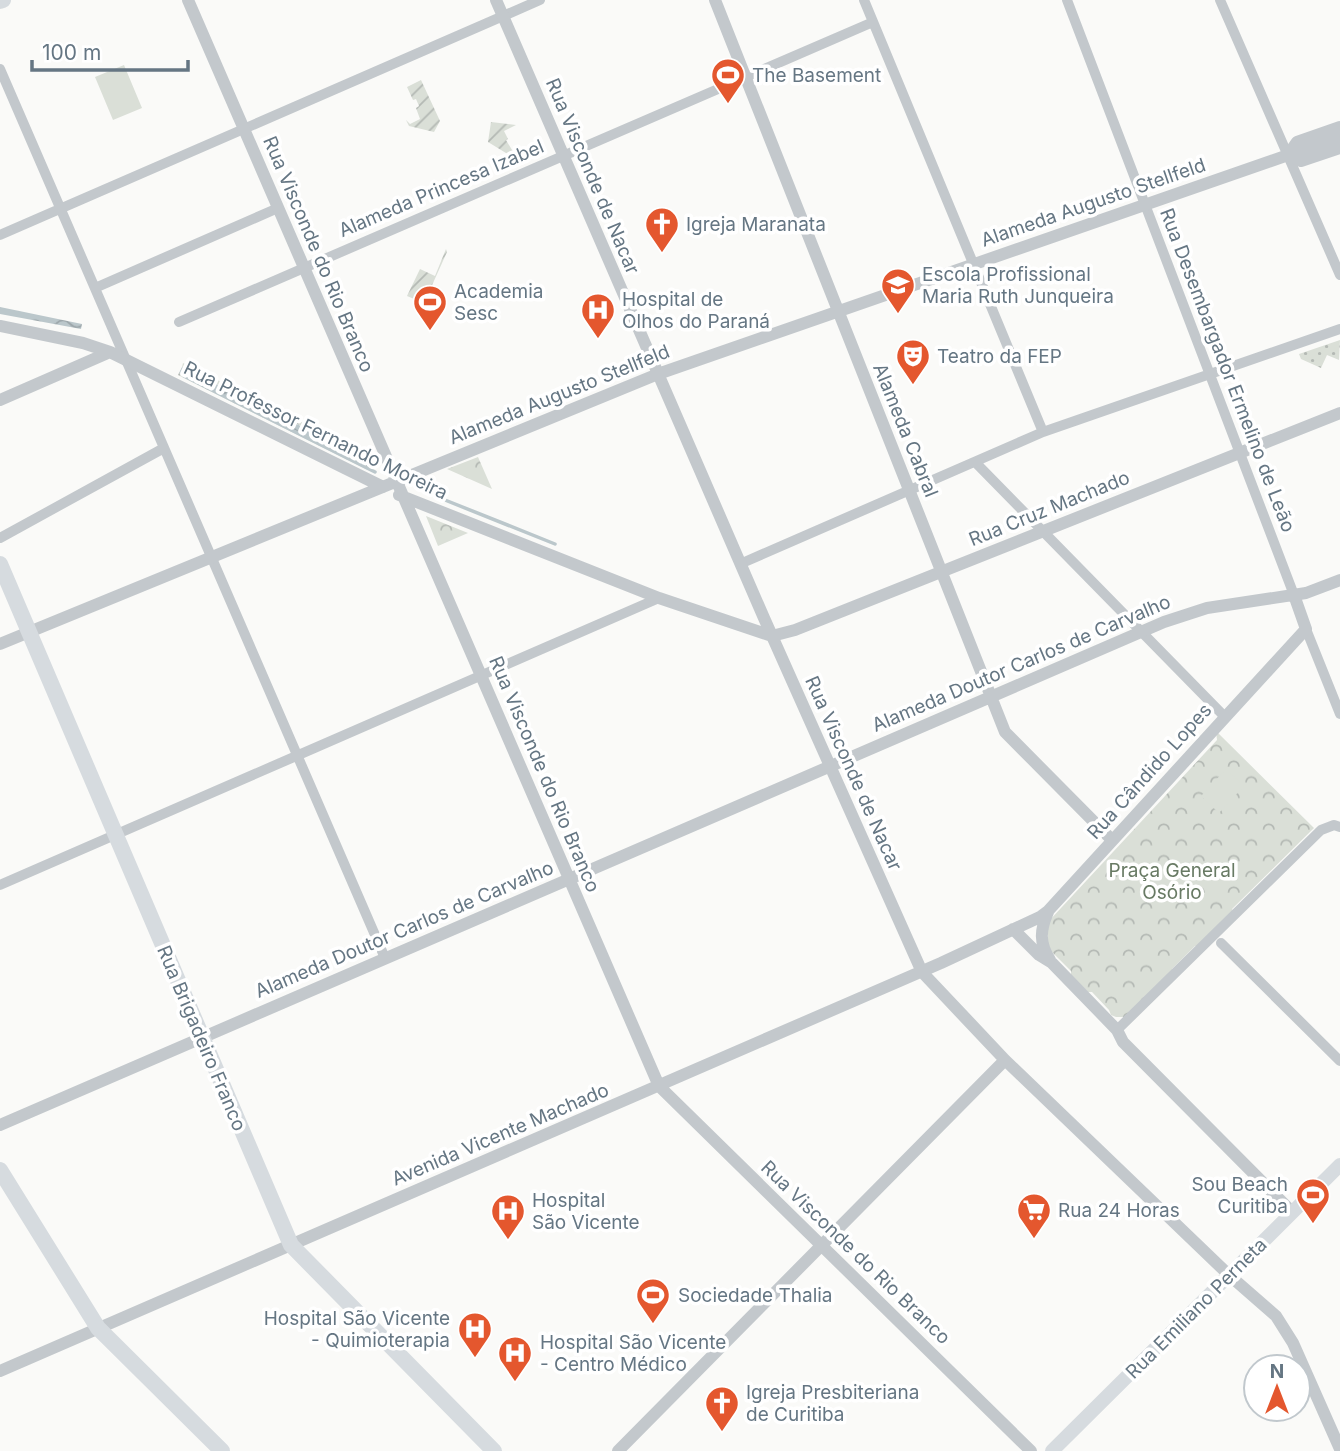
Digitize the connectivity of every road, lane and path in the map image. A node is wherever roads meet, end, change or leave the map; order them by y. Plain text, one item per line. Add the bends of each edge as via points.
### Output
1 (188, 0) edge
2 (496, 0) edge
3 (540, 0) edge
4 (715, 0) edge
5 (864, 0) edge
6 (1067, 0) edge
7 (1220, 0) edge
8 (503, 16) junction
9 (873, 22) junction
10 (0, 69) edge
11 (746, 77) junction
12 (1340, 127) edge
13 (244, 129) junction
14 (1340, 137) edge
15 (1340, 148) edge
16 (1288, 155) junction
17 (563, 156) junction
18 (1145, 205) junction
19 (278, 208) junction
20 (61, 209) junction
21 (0, 235) edge
22 (974, 264) junction
23 (304, 268) junction
24 (1340, 275) edge
25 (95, 288) junction
26 (838, 311) junction
27 (179, 323) dead end
28 (0, 326) edge
29 (1340, 329) edge
30 (110, 352) junction
31 (126, 360) junction
32 (658, 374) junction
33 (1209, 374) junction
34 (0, 400) edge
35 (1340, 413) edge
36 (1043, 432) junction
37 (164, 448) junction
38 (1239, 453) junction
39 (975, 461) junction
40 (396, 480) junction
41 (380, 486) junction
42 (909, 490) junction
43 (403, 497) junction
44 (1043, 531) junction
45 (0, 538) edge
46 (212, 557) junction
47 (0, 564) edge
48 (740, 564) junction
49 (942, 572) junction
50 (1340, 580) edge
51 (1293, 595) junction
52 (659, 598) junction
53 (1307, 629) junction
54 (1141, 631) junction
55 (29, 632) junction
56 (772, 636) junction
57 (0, 644) edge
58 (481, 676) junction
59 (991, 696) junction
60 (1340, 713) edge
61 (1225, 717) junction
62 (298, 755) junction
63 (830, 765) junction
64 (1337, 826) edge
65 (116, 835) junction
66 (1112, 840) junction
67 (569, 878) junction
68 (0, 885) edge
69 (1048, 911) junction
70 (1013, 929) junction
71 (1222, 943) dead end
72 (386, 958) junction
73 (1052, 963) junction
74 (922, 971) junction
75 (1117, 1030) junction
76 (202, 1037) junction
77 (1006, 1060) junction
78 (1340, 1061) edge
79 (659, 1086) junction
80 (0, 1125) edge
81 (1340, 1165) edge
82 (0, 1170) edge
83 (1292, 1212) junction
84 (291, 1245) junction
85 (822, 1246) junction
86 (1229, 1275) junction
87 (98, 1328) junction
88 (0, 1371) edge
89 (1340, 1449) edge
90 (222, 1451) edge
91 (494, 1451) edge
92 (618, 1451) edge
93 (1031, 1451) edge
94 (1052, 1451) edge

1 - 13 street, Rua Visconde do Rio Branco
2 - 8 street, Rua Visconde de Nacar
3 - 8 street
4 - 11 street, Alameda Cabral
5 - 9 street
6 - 18 street, Rua Desembargador Ermelino de Leão
7 - 16 street
8 - 13 street
8 - 17 street, Rua Visconde de Nacar
9 - 11 street, Alameda Princesa Izabel
9 - 22 street
10 - 20 street
11 - 17 street, Alameda Princesa Izabel
11 - 26 street, Alameda Cabral
12 - 16 street via 1297,142
13 - 19 street, Rua Visconde do Rio Branco
13 - 20 street
14 - 16 street, Alameda Augusto Stellfeld
15 - 16 street via 1301,161
16 - 18 street, Alameda Augusto Stellfeld
16 - 24 street
17 - 23 street, Alameda Princesa Izabel
17 - 32 street, Rua Visconde de Nacar
18 - 22 street, Alameda Augusto Stellfeld
18 - 33 street, Rua Desembargador Ermelino de Leão
19 - 23 street, Rua Visconde do Rio Branco
19 - 25 street
20 - 21 street
20 - 25 street
22 - 26 street, Alameda Augusto Stellfeld
22 - 36 street
23 - 27 street, Alameda Princesa Izabel
23 - 40 street, Rua Visconde do Rio Branco
25 - 31 street
26 - 32 street, Alameda Augusto Stellfeld
26 - 42 street, Alameda Cabral
28 - 30 street, Rua Professor Fernando Moreira
29 - 33 street
30 - 31 street, Rua Professor Fernando Moreira
30 - 34 street
31 - 37 street
31 - 41 street, Rua Professor Fernando Moreira
32 - 40 street, Alameda Augusto Stellfeld
32 - 48 street, Rua Visconde de Nacar
33 - 36 street
33 - 38 street, Rua Desembargador Ermelino de Leão
35 - 38 street, Rua Cruz Machado
36 - 39 street
37 - 45 street
37 - 46 street
38 - 44 street, Rua Cruz Machado
38 - 51 street, Rua Desembargador Ermelino de Leão
39 - 42 street
39 - 44 street
40 - 41 street, Alameda Augusto Stellfeld
40 - 43 street, Rua Visconde do Rio Branco
41 - 43 street, Rua Professor Fernando Moreira
41 - 46 street, Alameda Augusto Stellfeld
42 - 48 street
42 - 49 street, Alameda Cabral
43 - 52 street, Rua Professor Fernando Moreira
43 - 58 street, Rua Visconde do Rio Branco
44 - 49 street, Rua Cruz Machado
44 - 54 street
46 - 55 street, Alameda Augusto Stellfeld
46 - 62 street
47 - 55 main road, Rua Brigadeiro Franco
48 - 56 street, Rua Visconde de Nacar
49 - 56 street, Rua Cruz Machado
49 - 59 street, Alameda Cabral
50 - 51 street
51 - 53 street, Rua Desembargador Ermelino de Leão
51 - 54 street, Alameda Doutor Carlos de Carvalho via 1207,608
52 - 56 street, Rua Professor Fernando Moreira
52 - 58 street
53 - 60 street, Rua Desembargador Ermelino de Leão
53 - 61 street, Rua Cândido Lopes
54 - 59 street, Alameda Doutor Carlos de Carvalho
54 - 61 street
55 - 57 street, Alameda Augusto Stellfeld
55 - 65 main road, Rua Brigadeiro Franco
56 - 63 street, Rua Visconde de Nacar
58 - 62 street
58 - 67 street, Rua Visconde do Rio Branco
59 - 63 street, Alameda Doutor Carlos de Carvalho
59 - 66 street, Alameda Cabral via 1005,732
61 - 66 street, Rua Cândido Lopes
62 - 65 street
62 - 72 street
63 - 67 street, Alameda Doutor Carlos de Carvalho
63 - 74 street, Rua Visconde de Nacar
64 - 75 street via 1321,830
65 - 68 street
65 - 76 main road, Rua Brigadeiro Franco
66 - 69 street, Rua Cândido Lopes
67 - 72 street, Alameda Doutor Carlos de Carvalho
67 - 79 street, Rua Visconde do Rio Branco
69 - 70 street, Rua Cândido Lopes
69 - 73 street via 1041,940
70 - 73 street
70 - 74 street, Avenida Vicente Machado
71 - 78 street
72 - 76 street, Alameda Doutor Carlos de Carvalho
73 - 75 street
74 - 77 street, Rua Visconde de Nacar
74 - 79 street, Avenida Vicente Machado
75 - 83 street via 1123,1042
76 - 80 street, Alameda Doutor Carlos de Carvalho
76 - 84 main road, Rua Brigadeiro Franco
77 - 85 street
77 - 86 street, Rua Visconde de Nacar
79 - 84 street, Avenida Vicente Machado
79 - 85 street, Rua Visconde do Rio Branco
81 - 83 main road, Rua Emiliano Perneta
82 - 87 main road
83 - 86 main road, Rua Emiliano Perneta
84 - 87 street, Avenida Vicente Machado
84 - 91 main road, Rua Brigadeiro Franco
85 - 92 street
85 - 93 street, Rua Visconde do Rio Branco
86 - 89 street, Rua Visconde de Nacar via 1288,1332
86 - 94 main road, Rua Emiliano Perneta
87 - 88 street, Avenida Vicente Machado
87 - 90 main road

